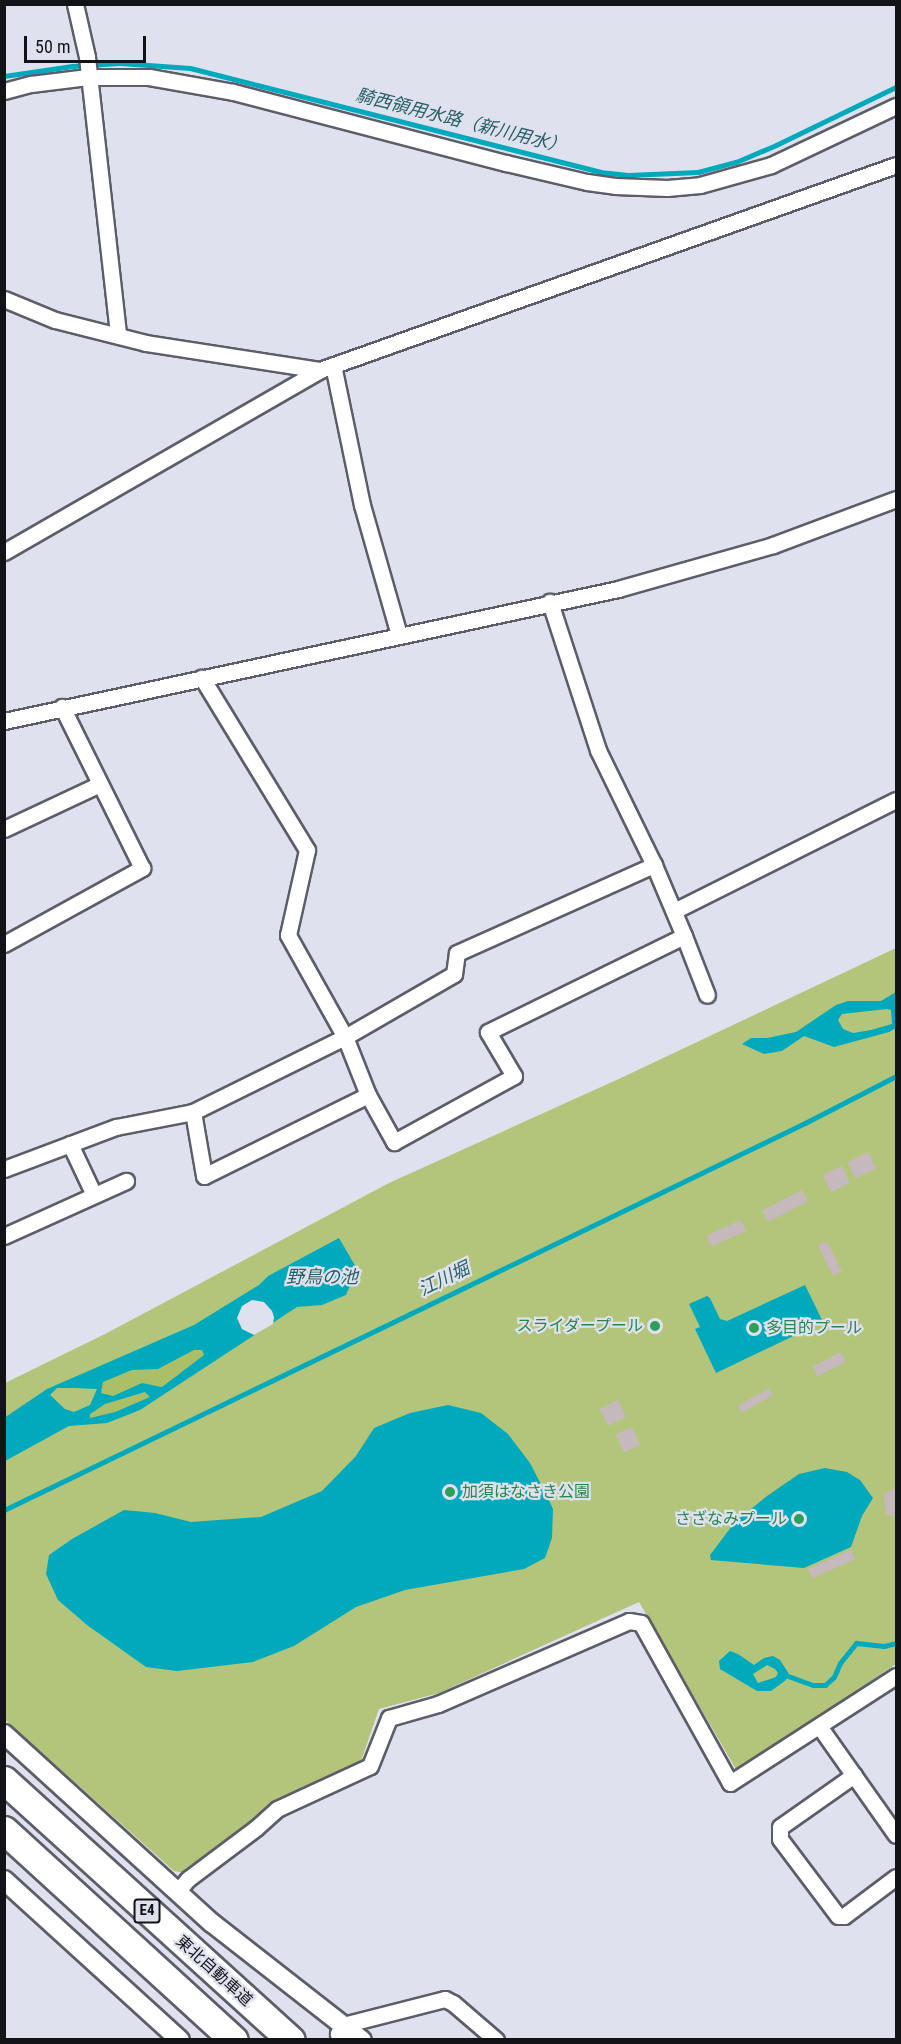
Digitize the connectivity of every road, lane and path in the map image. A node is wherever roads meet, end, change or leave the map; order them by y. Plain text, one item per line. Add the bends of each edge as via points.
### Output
1 (75, 4) edge
2 (88, 76) junction
3 (4, 91) edge
4 (897, 106) edge
5 (897, 165) edge
6 (4, 299) edge
7 (118, 334) junction
8 (327, 367) junction
9 (897, 499) edge
10 (4, 552) edge
11 (550, 602) junction
12 (399, 635) junction
13 (202, 678) junction
14 (62, 707) junction
15 (4, 721) edge
16 (100, 784) junction
17 (897, 800) edge
18 (4, 829) edge
19 (654, 865) junction
20 (674, 911) junction
21 (684, 936) junction
22 (4, 944) edge
23 (707, 995) dead end
24 (345, 1037) junction
25 (368, 1095) junction
26 (193, 1112) junction
27 (70, 1144) junction
28 (4, 1169) edge
29 (126, 1181) dead end
30 (94, 1196) junction
31 (4, 1236) edge
32 (897, 1676) edge
33 (819, 1726) junction
34 (4, 1734) edge
35 (854, 1775) junction
36 (4, 1780) edge
37 (4, 1830) edge
38 (897, 1835) edge
39 (897, 1877) edge
40 (4, 1880) edge
41 (177, 1892) junction
42 (342, 2032) edge
43 (180, 2040) edge
44 (234, 2040) edge
45 (291, 2040) edge
46 (362, 2040) edge
47 (496, 2040) edge

1 - 2 street
2 - 3 street
2 - 4 street via 149,77 233,92 530,169 615,186 658,188 700,185 771,165
2 - 7 street
5 - 8 street
6 - 7 street via 55,320
7 - 8 street via 146,343
8 - 10 street
8 - 12 street
9 - 11 street via 773,545 618,589
11 - 12 street
11 - 19 street via 598,750
12 - 13 street
13 - 14 street
13 - 24 street via 307,850 288,935
14 - 15 street
14 - 16 street
16 - 18 street
16 - 22 street via 142,868
17 - 20 street
19 - 20 street
19 - 24 street via 457,953 454,974
20 - 21 street
21 - 23 street
21 - 25 street via 488,1032 514,1076 394,1142
24 - 25 street
24 - 26 street
25 - 26 street via 204,1176
26 - 27 street via 116,1127
27 - 28 street
27 - 30 street
29 - 30 street
30 - 31 street
32 - 33 street
33 - 35 street
33 - 41 street via 730,1783 641,1623 630,1621 438,1704 389,1718 370,1766 277,1809
34 - 41 street
35 - 38 street
35 - 39 street via 780,1827 780,1839 838,1916 844,1916
36 - 45 highway, 東北自動車道 / E4
37 - 44 highway, E4
40 - 43 street
41 - 42 street
42 - 46 street
42 - 47 street via 445,1999

